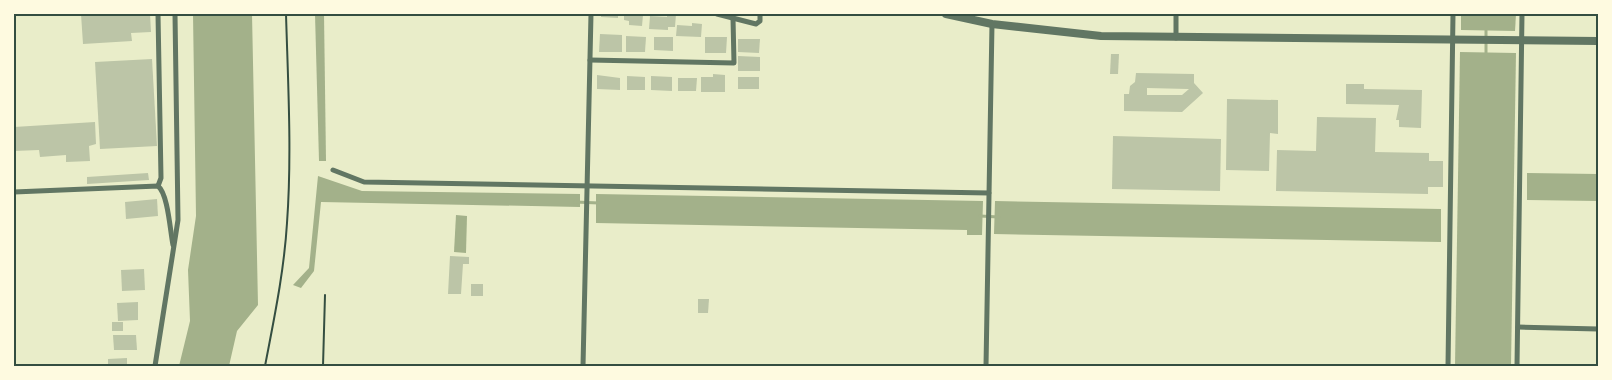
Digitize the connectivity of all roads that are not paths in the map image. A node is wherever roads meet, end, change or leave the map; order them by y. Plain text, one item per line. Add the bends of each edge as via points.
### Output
1 (158, 14) edge
2 (175, 14) edge
3 (591, 14) edge
4 (717, 14) edge
5 (760, 14) edge
6 (946, 14) edge
7 (1176, 14) edge
8 (1453, 14) edge
9 (1522, 14) edge
10 (734, 18) junction
11 (992, 24) junction
12 (1176, 38) junction
13 (1452, 40) junction
14 (1522, 40) junction
15 (1598, 41) edge
16 (590, 60) junction
17 (333, 170) dead end
18 (158, 186) junction
19 (587, 186) junction
20 (14, 192) edge
21 (989, 193) junction
22 (174, 251) junction
23 (1518, 327) junction
24 (1598, 329) edge
25 (155, 366) edge
26 (583, 366) edge
27 (986, 366) edge
28 (1448, 366) edge
29 (1517, 366) edge

1 - 18 street via 161,178
2 - 22 street via 178,220
3 - 16 street
4 - 10 street
5 - 10 street via 760,21 756,24
6 - 11 street
7 - 12 street
8 - 13 street
9 - 14 street
10 - 16 street via 734,63
11 - 12 street via 1101,36
11 - 21 street
12 - 13 street
13 - 14 street
13 - 28 street
14 - 15 street
14 - 23 street
16 - 19 street
17 - 19 street via 364,182
18 - 20 street
18 - 22 street via 166,197
19 - 21 street
19 - 26 street
21 - 27 street
22 - 25 street
23 - 24 street
23 - 29 street

